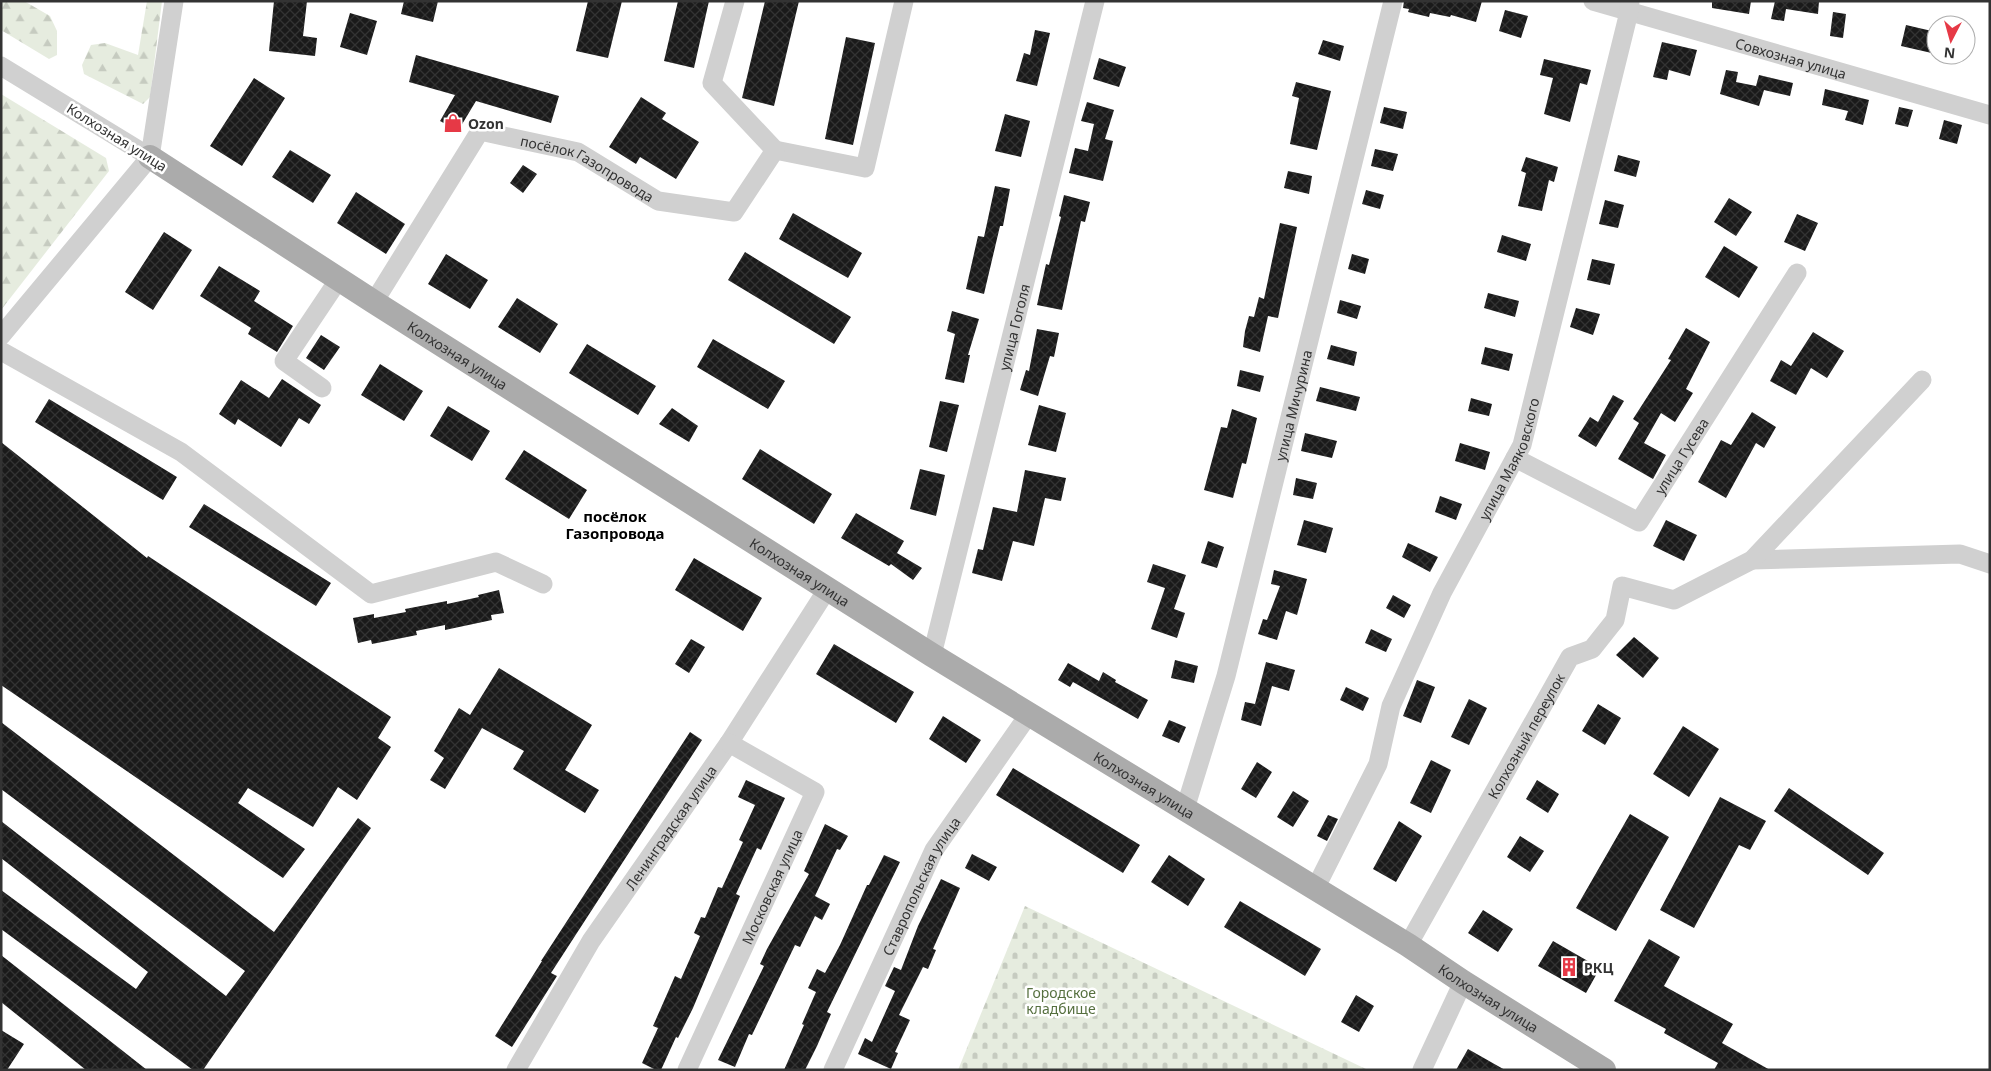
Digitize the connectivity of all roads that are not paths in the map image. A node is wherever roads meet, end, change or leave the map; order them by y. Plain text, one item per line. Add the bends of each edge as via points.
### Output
1 (174, 1) edge
2 (735, 1) edge
3 (904, 1) edge
4 (1095, 1) edge
5 (1393, 1) edge
6 (1593, 1) edge
7 (1629, 6) edge
8 (1, 66) edge
9 (1990, 115) edge
10 (775, 150) junction
11 (150, 157) junction
12 (1797, 273) dead end
13 (339, 279) junction
14 (374, 302) junction
15 (1, 336) edge
16 (1, 351) edge
17 (1922, 380) dead end
18 (322, 388) dead end
19 (1515, 458) junction
20 (1752, 560) junction
21 (1990, 564) edge
22 (543, 584) dead end
23 (828, 588) junction
24 (932, 655) junction
25 (1029, 714) junction
26 (730, 744) junction
27 (1185, 809) junction
28 (1315, 889) junction
29 (1408, 945) junction
30 (1462, 982) junction
31 (516, 1070) edge
32 (687, 1070) edge
33 (833, 1070) edge
34 (1422, 1070) edge
35 (1604, 1070) edge

1 - 11 street
2 - 10 street via 712,83
3 - 10 street via 865,168
4 - 24 street, улица Гоголя
5 - 27 street, улица Мичурина via 1226,676
6 - 7 street, Совхозная улица
7 - 9 street, Совхозная улица
7 - 19 street, улица Маяковского via 1522,445
8 - 11 street, Колхозная улица
10 - 14 street, посёлок Газопровода via 734,212 658,201 578,152 480,132
11 - 13 main road, Колхозная улица
11 - 15 street
12 - 19 street, улица Гусева via 1639,522
13 - 14 main road, Колхозная улица
13 - 18 street via 284,361
14 - 23 main road, Колхозная улица
16 - 22 street via 181,452 371,594 496,562
17 - 20 street
19 - 28 street, улица Маяковского via 1442,593 1391,706 1378,764
20 - 21 street via 1960,554
20 - 29 street, Колхозный переулок via 1674,600 1622,586 1615,620 1592,649 1570,658
23 - 24 main road, Колхозная улица
23 - 26 street, Ленинградская улица
24 - 25 main road, Колхозная улица
25 - 27 main road, Колхозная улица
25 - 33 street, Ставропольская улица via 934,850
26 - 31 street, Ленинградская улица via 591,941
26 - 32 street, Московская улица via 815,792
27 - 28 main road, Колхозная улица
28 - 29 main road, Колхозная улица
29 - 30 main road, Колхозная улица
30 - 34 street
30 - 35 main road, Колхозная улица

